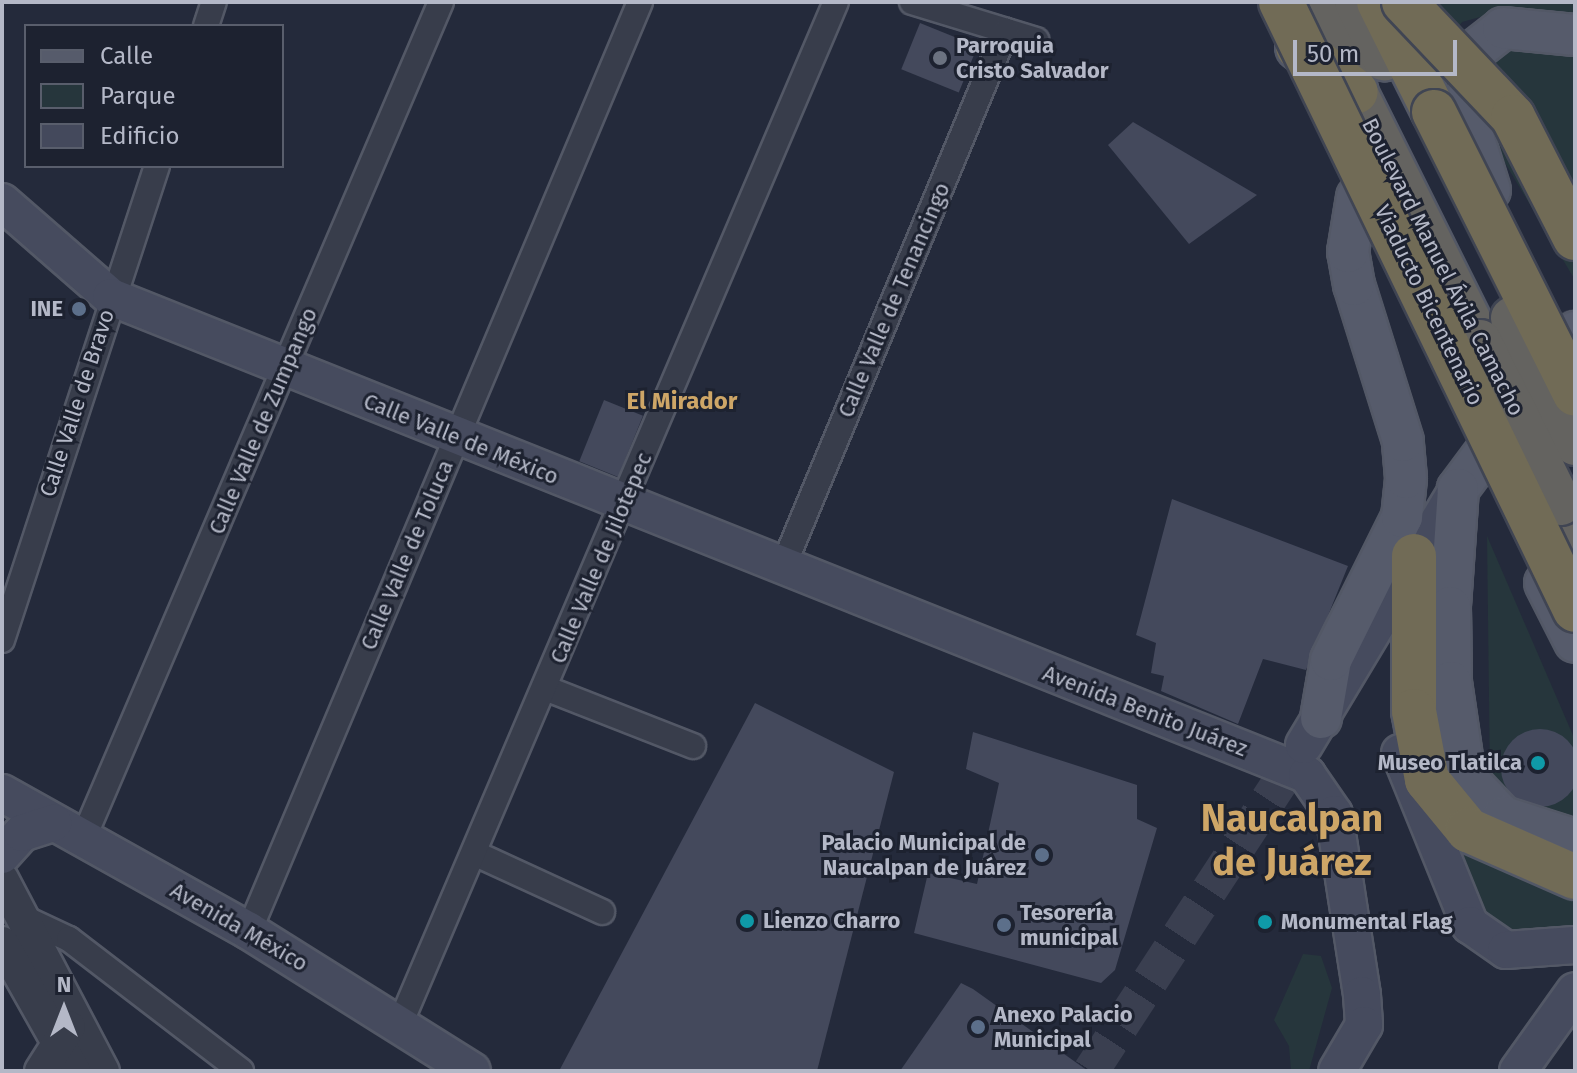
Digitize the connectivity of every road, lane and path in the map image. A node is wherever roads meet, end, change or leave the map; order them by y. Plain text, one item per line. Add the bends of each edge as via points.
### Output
1 (214, 2) edge
2 (441, 2) edge
3 (640, 2) edge
4 (836, 2) edge
5 (912, 2) edge
6 (1311, 2) edge
7 (1356, 2) edge
8 (1379, 2) edge
9 (1401, 2) edge
10 (1277, 9) edge
11 (207, 24) edge
12 (1006, 31) junction
13 (1575, 35) edge
14 (1036, 40) dead end
15 (1356, 92) junction
16 (156, 168) edge
17 (1490, 190) junction
18 (1357, 197) junction
19 (2, 202) edge
20 (1575, 238) edge
21 (111, 297) junction
22 (1517, 308) junction
23 (1575, 324) edge
24 (1575, 332) edge
25 (286, 367) junction
26 (1448, 386) dead end
27 (1575, 394) edge
28 (457, 435) junction
29 (1575, 444) edge
30 (1458, 489) junction
31 (623, 507) junction
32 (1568, 518) edge
33 (1527, 547) dead end
34 (782, 569) junction
35 (1408, 570) junction
36 (1575, 573) edge
37 (1575, 610) edge
38 (944, 635) joint
39 (2, 640) edge
40 (1575, 642) edge
41 (545, 688) junction
42 (693, 746) dead end
43 (1310, 746) junction
44 (2, 793) edge
45 (68, 831) junction
46 (1575, 840) edge
47 (474, 853) junction
48 (2, 855) edge
49 (1575, 877) edge
50 (2, 879) edge
51 (602, 912) dead end
52 (26, 919) junction
53 (249, 931) junction
54 (2, 943) edge
55 (1575, 945) edge
56 (1575, 991) edge
57 (400, 1024) junction
58 (67, 1030) junction
59 (90, 1067) edge
60 (41, 1071) edge
61 (241, 1071) edge
62 (472, 1071) edge
63 (1337, 1071) edge
64 (1518, 1071) edge

1 - 11 street
2 - 25 street, Calle Valle de Zumpango
3 - 28 street, Calle Valle de Toluca
4 - 31 street, Calle Valle de Jilotepec
5 - 12 street
6 - 15 highway, Boulevard Manuel Ávila Camacho
7 - 22 highway, Boulevard Manuel Ávila Camacho
8 - 27 highway, bridge
9 - 17 main road, Boulevard Manuel Ávila Camacho
9 - 20 highway, bridge via 1513,117
10 - 15 highway
10 - 18 main road, Boulevard Manuel Ávila Camacho
10 - 36 highway
10 - 37 highway, Viaducto Bicentenario, bridge
12 - 14 street
12 - 34 street, Calle Valle de Tenancingo
13 - 17 main road via 1503,28 1474,51 1467,117
15 - 22 highway, Boulevard Manuel Ávila Camacho
16 - 21 street, Calle Valle de Bravo
17 - 22 main road, Boulevard Manuel Ávila Camacho
18 - 26 main road, Boulevard Manuel Ávila Camacho
18 - 43 main road via 1352,274 1403,441 1406,478 1402,517 1331,660
19 - 21 main road, Calle Valle de México
21 - 25 main road, Calle Valle de México
21 - 39 street, Calle Valle de Bravo
22 - 23 main road
22 - 29 highway, Boulevard Manuel Ávila Camacho, bridge
22 - 32 highway, Boulevard Manuel Ávila Camacho, bridge
24 - 30 main road
25 - 28 main road, Calle Valle de México
25 - 45 street, Calle Valle de Zumpango
28 - 31 main road, Calle Valle de México
28 - 53 street, Calle Valle de Toluca
30 - 35 main road
30 - 46 main road via 1451,682 1465,777 1503,817
31 - 34 main road, Calle Valle de México
31 - 41 street, Calle Valle de Jilotepec
33 - 40 main road
34 - 38 main road, Calle Valle de México
35 - 43 main road
35 - 49 highway via 1414,711 1427,780 1468,830
35 - 55 main road via 1398,742 1458,903 1482,937 1506,950
38 - 43 main road, Avenida Benito Juárez
41 - 42 street
41 - 47 street, Calle Valle de Jilotepec
43 - 63 main road via 1334,814 1362,995 1364,1025
44 - 45 main road, Avenida México
45 - 48 main road via 22,833
45 - 53 main road, Avenida México
47 - 51 street
47 - 57 street, Calle Valle de Jilotepec
50 - 52 street
52 - 58 street
52 - 61 street via 69,939
53 - 57 main road, Avenida México
54 - 58 street
56 - 64 main road
57 - 62 main road, Avenida México
58 - 59 street
58 - 60 street

